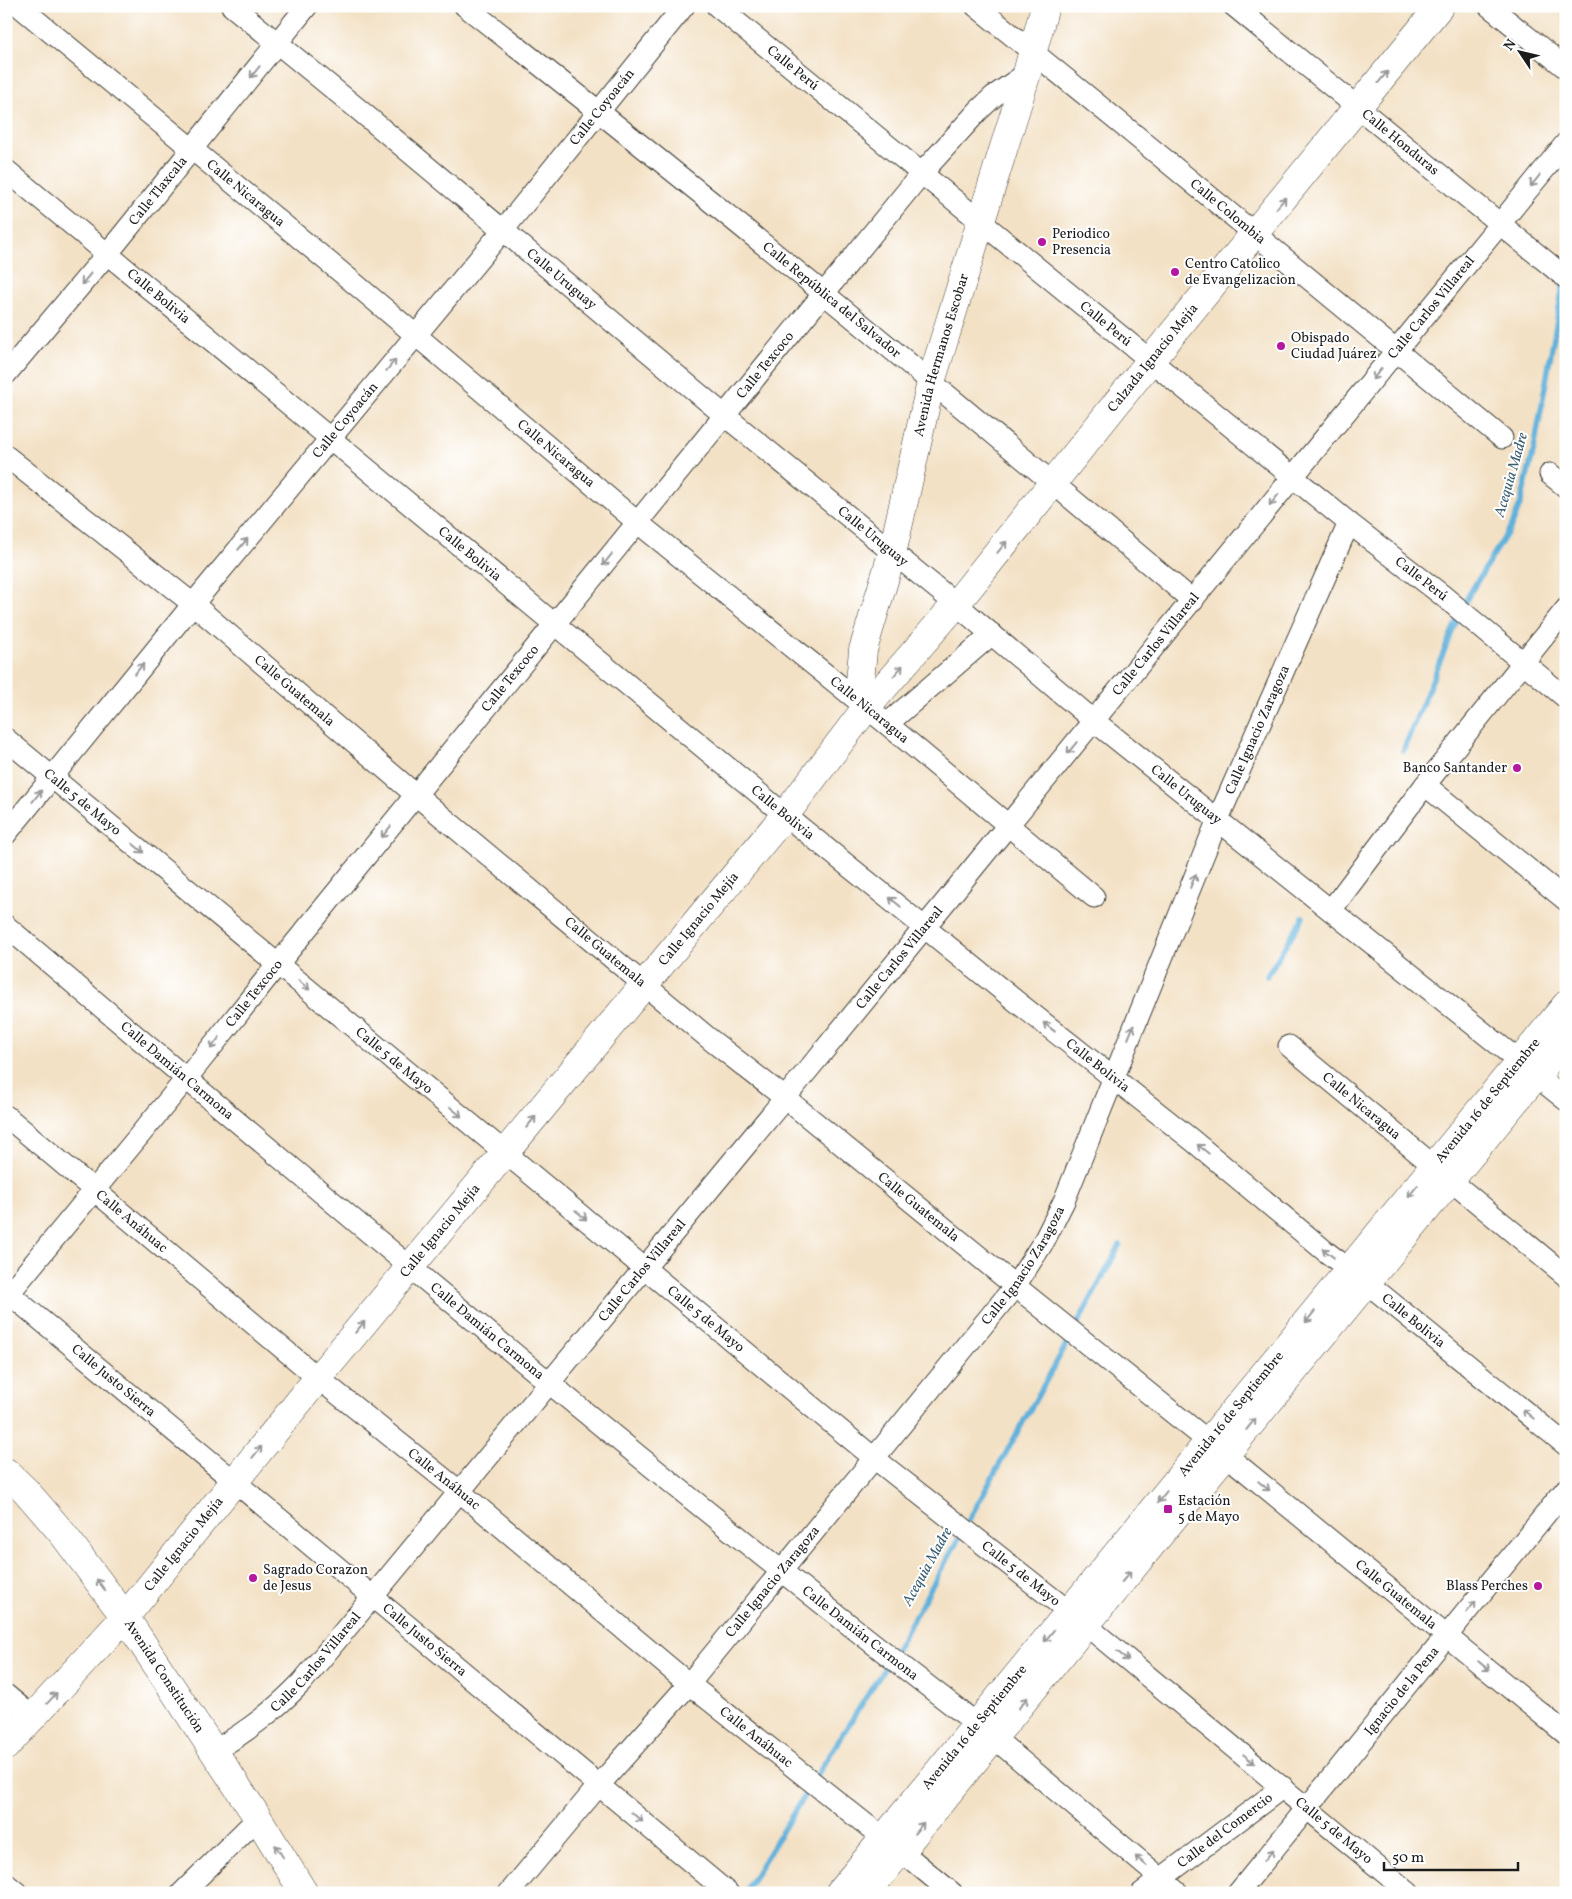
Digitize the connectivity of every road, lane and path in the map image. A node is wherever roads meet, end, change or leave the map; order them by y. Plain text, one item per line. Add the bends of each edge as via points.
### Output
1 (19, 6) edge
2 (232, 6) edge
3 (307, 6) edge
4 (465, 6) edge
5 (684, 6) edge
6 (717, 6) edge
7 (976, 6) edge
8 (1234, 6) edge
9 (1440, 6) edge
10 (1490, 6) edge
11 (1047, 10) edge
12 (278, 44) junction
13 (1029, 63) junction
14 (1566, 68) edge
15 (1358, 107) junction
16 (599, 111) junction
17 (1566, 143) edge
18 (192, 150) junction
19 (6, 170) edge
20 (921, 174) junction
21 (980, 220) junction
22 (1499, 224) junction
23 (504, 229) junction
24 (1256, 234) junction
25 (108, 253) junction
26 (1566, 278) edge
27 (823, 294) junction
28 (416, 336) junction
29 (1396, 351) junction
30 (1151, 360) junction
31 (6, 374) edge
32 (930, 382) junction
33 (724, 415) junction
34 (331, 438) junction
35 (1502, 438) dead end
36 (6, 456) edge
37 (1293, 477) junction
38 (1054, 483) junction
39 (638, 522) junction
40 (1349, 523) junction
41 (892, 552) junction
42 (1193, 601) junction
43 (193, 604) junction
44 (956, 604) junction
45 (1566, 609) edge
46 (554, 624) junction
47 (992, 634) junction
48 (1522, 662) junction
49 (1566, 698) edge
50 (876, 716) junction
51 (1094, 721) junction
52 (6, 739) edge
53 (52, 777) junction
54 (1425, 784) junction
55 (416, 795) junction
56 (785, 815) junction
57 (1218, 819) junction
58 (1009, 825) junction
59 (6, 834) edge
60 (1094, 898) dead end
61 (1566, 900) edge
62 (1320, 901) junction
63 (6, 926) edge
64 (925, 927) junction
65 (278, 964) junction
66 (646, 984) junction
67 (1566, 1005) edge
68 (1566, 1039) edge
69 (1289, 1046) dead end
70 (1527, 1068) junction
71 (1113, 1077) junction
72 (186, 1079) junction
73 (785, 1098) junction
74 (1566, 1100) edge
75 (6, 1116) edge
76 (506, 1153) junction
77 (1442, 1173) junction
78 (95, 1190) junction
79 (410, 1268) junction
80 (645, 1269) junction
81 (1358, 1276) junction
82 (1566, 1276) edge
83 (1014, 1286) junction
84 (7, 1294) edge
85 (318, 1378) junction
86 (550, 1383) junction
87 (1566, 1445) edge
88 (1217, 1448) junction
89 (874, 1458) junction
90 (6, 1472) edge
91 (233, 1481) junction
92 (1566, 1490) edge
93 (459, 1491) junction
94 (782, 1572) junction
95 (373, 1598) junction
96 (125, 1617) junction
97 (1077, 1619) junction
98 (1447, 1636) junction
99 (689, 1684) junction
100 (6, 1696) edge
101 (34, 1718) junction
102 (985, 1731) junction
103 (1566, 1734) edge
104 (6, 1746) edge
105 (214, 1751) junction
106 (599, 1785) junction
107 (1283, 1787) junction
108 (1308, 1808) junction
109 (258, 1818) junction
110 (892, 1844) junction
111 (1161, 1878) junction
112 (6, 1884) edge
113 (16, 1893) edge
114 (182, 1893) edge
115 (304, 1893) edge
116 (509, 1893) edge
117 (728, 1893) edge
118 (839, 1893) edge
119 (866, 1893) edge
120 (952, 1893) edge
121 (1142, 1893) edge
122 (1178, 1893) edge
123 (1238, 1893) edge
124 (1409, 1893) edge

1 - 18 street, Calle Nicaragua
2 - 12 street, Calle Uruguay
3 - 12 street, Calle Tlaxcala
4 - 16 street, Calle República del Salvador
5 - 16 street, Calle Coyoacán
6 - 20 street, Calle Perú
7 - 13 street, Calle Colombia
8 - 15 street, Calle Honduras
15 -> 9 main road, Calzada Ignacio Mejía
10 - 14 street
11 - 13 main road, Avenida Hermanos Escobar
12 -> 18 street, Calle Tlaxcala
12 - 23 street, Calle Uruguay
13 - 20 street, Calle Texcoco via 978,111
13 - 21 main road, Avenida Hermanos Escobar
13 - 24 street, Calle Colombia
15 - 22 street, Calle Honduras
24 -> 15 main road, Calzada Ignacio Mejía
16 - 23 street, Calle Coyoacán
16 - 27 street, Calle República del Salvador
17 -> 22 street, Calle Carlos Villareal
18 - 25 street, Calle Tlaxcala
18 - 28 street, Calle Nicaragua
19 - 25 street, Calle Bolivia
20 - 21 street, Calle Perú
20 - 27 street, Calle Texcoco
21 - 30 street, Calle Perú
21 - 32 main road, Avenida Hermanos Escobar
22 - 26 street, Calle Honduras
22 - 29 street, Calle Carlos Villareal
23 - 28 street, Calle Coyoacán
23 - 33 street, Calle Uruguay
24 - 29 street, Calle Colombia
24 - 30 main road, Calzada Ignacio Mejía
25 -> 31 street, Calle Tlaxcala
25 - 34 street, Calle Bolivia
27 - 32 street, Calle República del Salvador
27 - 33 street, Calle Texcoco
34 -> 28 street, Calle Coyoacán
28 - 39 street, Calle Nicaragua
29 - 35 street, Calle Colombia
29 -> 37 street, Calle Carlos Villareal
30 - 37 street, Calle Perú
30 - 38 main road, Calzada Ignacio Mejía
32 - 38 street, Calle República del Salvador
32 - 41 main road, Avenida Hermanos Escobar
33 - 39 street, Calle Texcoco
33 - 41 street, Calle Uruguay
43 -> 34 street, Calle Coyoacán
34 - 46 street, Calle Bolivia
36 - 43 street, Calle Guatemala
37 - 40 street, Calle Perú
37 -> 42 street, Calle Carlos Villareal
38 - 42 street, Calle República del Salvador
44 -> 38 main road, Calzada Ignacio Mejía
39 -> 46 street, Calle Texcoco
39 - 50 street, Calle Nicaragua
40 - 48 street, Calle Perú
40 - 57 street, Calle Ignacio Zaragoza
41 - 44 street, Calle Uruguay
41 - 50 main road, Avenida Hermanos Escobar via 864,650 860,681
42 - 51 street, Calle Carlos Villareal
53 -> 43 street, Calle Coyoacán
43 - 55 street, Calle Guatemala
44 - 47 street, Calle Uruguay
50 -> 44 main road, Calzada Ignacio Mejía
45 - 48 street
46 - 55 street, Calle Texcoco
46 - 56 street, Calle Bolivia
47 - 50 street
47 - 51 street, Calle Uruguay
48 - 49 street, Calle Perú
48 - 54 street
50 - 56 main road, Calle Ignacio Mejía
50 - 58 street, Calle Nicaragua
51 - 57 street, Calle Uruguay
51 -> 58 street, Calle Carlos Villareal
52 - 53 street, Calle 5 de Mayo
59 -> 53 street, Calle Coyoacán
53 -> 65 street, Calle 5 de Mayo
54 - 61 street
54 - 62 street
55 -> 65 street, Calle Texcoco
55 - 66 street, Calle Guatemala
64 -> 56 street, Calle Bolivia
56 - 66 main road, Calle Ignacio Mejía
57 - 62 street, Calle Uruguay
71 -> 57 street, Calle Ignacio Zaragoza
58 - 60 street, Calle Nicaragua
58 - 64 street, Calle Carlos Villareal
62 - 70 street, Calle Uruguay
63 - 72 street, Calle Damián Carmona
71 -> 64 street, Calle Bolivia
64 - 73 street, Calle Carlos Villareal
65 -> 72 street, Calle Texcoco
65 -> 76 street, Calle 5 de Mayo
66 - 73 street, Calle Guatemala
76 -> 66 main road, Calle Ignacio Mejía
67 - 70 main road, Avenida 16 de Septiembre
68 - 70 main road, Avenida 16 de Septiembre
69 - 77 street, Calle Nicaragua
70 - 74 street, Calle Uruguay
70 - 77 main road, Avenida 16 de Septiembre
81 -> 71 street, Calle Bolivia
71 - 83 street, Calle Ignacio Zaragoza via 1064,1201 1044,1241
72 - 78 street, Calle Texcoco
72 - 79 street, Calle Damián Carmona
73 - 80 street, Calle Carlos Villareal
73 - 83 street, Calle Guatemala
75 - 78 street, Calle Anáhuac
76 - 79 main road, Calle Ignacio Mejía
76 -> 80 street, Calle 5 de Mayo
77 - 81 main road, Avenida 16 de Septiembre
77 - 82 street, Calle Nicaragua
78 - 84 street, Calle Texcoco
78 - 85 street, Calle Anáhuac
85 -> 79 main road, Calle Ignacio Mejía
79 - 86 street, Calle Damián Carmona
80 - 86 street, Calle Carlos Villareal
80 - 89 street, Calle 5 de Mayo
87 -> 81 street, Calle Bolivia
81 - 88 main road, Avenida 16 de Septiembre
83 - 88 street, Calle Guatemala
83 - 89 street, Calle Ignacio Zaragoza
84 - 91 street, Calle Justo Sierra
91 -> 85 main road, Calle Ignacio Mejía
85 - 93 street, Calle Anáhuac
86 - 93 street, Calle Carlos Villareal
86 - 94 street, Calle Damián Carmona
88 - 97 main road, Avenida 16 de Septiembre
88 -> 98 street, Calle Guatemala
89 - 94 street, Calle Ignacio Zaragoza
89 - 97 street, Calle 5 de Mayo
96 -> 90 main road, Avenida Constitución via 63,1534
91 - 95 street, Calle Justo Sierra
91 - 96 main road, Calle Ignacio Mejía
98 -> 92 street, Ignacio de la Pena
93 - 95 street, Calle Carlos Villareal
93 - 99 street, Calle Anáhuac
94 - 99 street, Calle Ignacio Zaragoza
94 - 102 street, Calle Damián Carmona
95 - 105 street, Calle Carlos Villareal via 278,1707
95 - 106 street, Calle Justo Sierra
101 -> 96 main road, Calle Ignacio Mejía
96 - 105 main road, Avenida Constitución
97 - 102 main road, Avenida 16 de Septiembre
97 -> 107 street, Calle 5 de Mayo
98 -> 103 street, Calle Guatemala
98 - 108 street, Ignacio de la Pena
99 - 106 street, Calle Ignacio Zaragoza
99 - 110 street, Calle Anáhuac
100 - 101 street
101 - 104 main road, Calle Ignacio Mejía
102 - 110 main road, Avenida 16 de Septiembre
111 -> 102 street, Calle Damián Carmona
105 - 109 main road, Avenida Constitución
106 - 116 street, Calle Ignacio Zaragoza
106 -> 117 street, Calle Justo Sierra
107 - 108 street, Calle 5 de Mayo
107 - 111 street, Calle del Comercio
123 -> 108 street, Ignacio de la Pena
108 - 124 street, Calle 5 de Mayo
109 - 114 street
115 -> 109 main road, Avenida Constitución
110 - 118 main road, Avenida 16 de Septiembre
110 - 119 main road, Avenida 16 de Septiembre
110 - 120 street, Calle Anáhuac
111 - 121 street, Calle del Comercio
111 - 122 street, Calle Damián Carmona
112 - 113 street

